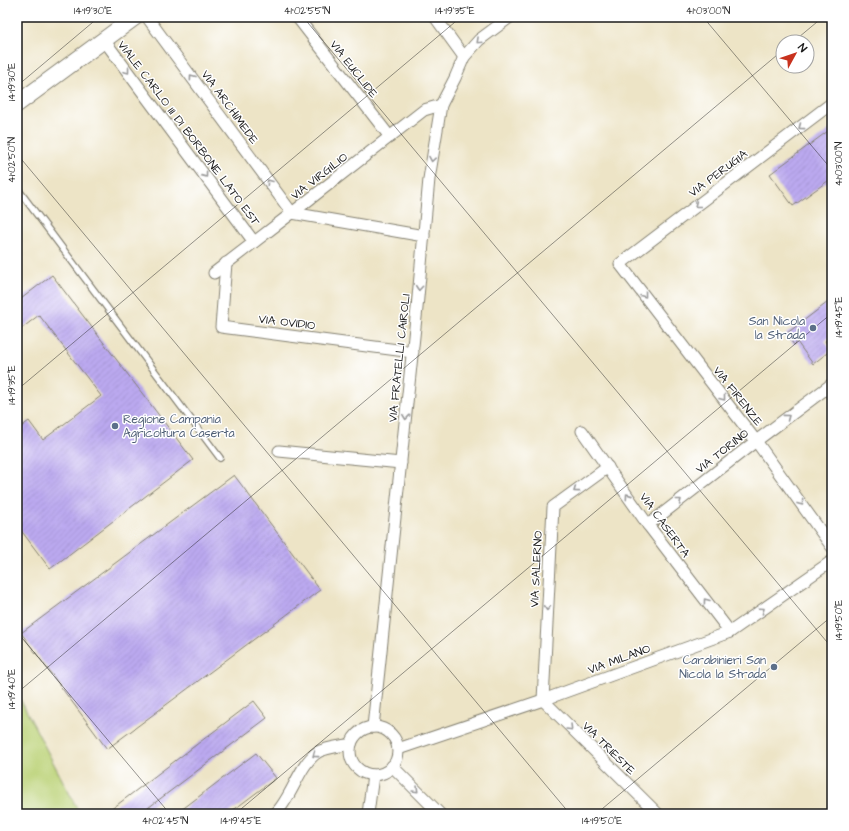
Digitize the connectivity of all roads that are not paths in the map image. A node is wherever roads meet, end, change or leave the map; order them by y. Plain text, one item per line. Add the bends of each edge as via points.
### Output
1 (135, 17) edge
2 (147, 17) edge
3 (297, 17) edge
4 (435, 17) edge
5 (510, 17) edge
6 (104, 40) junction
7 (464, 57) junction
8 (832, 103) edge
9 (17, 104) edge
10 (441, 104) junction
11 (390, 137) junction
12 (17, 188) edge
13 (292, 213) junction
14 (424, 236) junction
15 (254, 242) junction
16 (226, 264) junction
17 (620, 264) joint
18 (214, 272) dead end
19 (413, 352) junction
20 (832, 384) edge
21 (582, 431) dead end
22 (756, 441) junction
23 (279, 451) dead end
24 (220, 458) dead end
25 (401, 462) junction
26 (608, 467) junction
27 (648, 525) junction
28 (832, 547) edge
29 (832, 561) edge
30 (730, 632) junction
31 (543, 700) junction
32 (373, 727) junction
33 (351, 744) junction
34 (398, 749) junction
35 (392, 766) junction
36 (373, 775) junction
37 (275, 814) edge
38 (368, 814) edge
39 (440, 814) edge
40 (658, 814) edge

1 - 6 main road
13 -> 2 street, VIA ARCHIMEDE
3 - 11 street, VIA EUCLIDE
4 - 7 street
5 -> 7 street, VIA FRATELLI CAIROLI via 479,40
6 - 9 main road
6 -> 15 street, VIALE CARLO III DI BORBONE LATO EST
7 - 10 street, VIA FRATELLI CAIROLI
8 -> 17 street, VIA PERUGIA
10 - 11 street, VIA VIRGILIO via 424,110
10 -> 14 street, VIA FRATELLI CAIROLI via 429,179
11 - 13 street, VIA VIRGILIO
12 - 24 lane
13 - 14 street
13 - 15 street, VIA VIRGILIO
14 -> 19 street, VIA FRATELLI CAIROLI
15 - 16 street, VIA VIRGILIO
16 - 18 street, VIA VIRGILIO
16 - 19 street, VIA OVIDIO via 221,327
17 -> 22 street, VIA FIRENZE
19 -> 25 street, VIA FRATELLI CAIROLI
22 -> 20 street, VIA TORINO
21 - 26 street, VIA CASERTA
27 -> 22 street, VIA TORINO
22 -> 28 street, VIA FIRENZE
23 - 25 street
25 - 32 street, VIA FRATELLI CAIROLI
27 -> 26 street, VIA CASERTA
26 -> 31 street, VIA SALERNO via 553,507
30 -> 27 street, VIA CASERTA
30 -> 29 street, VIA MILANO
30 - 31 street, VIA MILANO
31 - 34 street, VIA MILANO
31 -> 40 street, VIA TRIESTE
32 - 33 street via 359,732
32 - 34 street via 382,728 390,733 396,740
33 - 36 street via 352,761 357,768
33 -> 37 street via 319,751 308,760
34 - 35 street via 396,761
35 - 36 street via 383,773
35 -> 39 street
36 - 38 street

